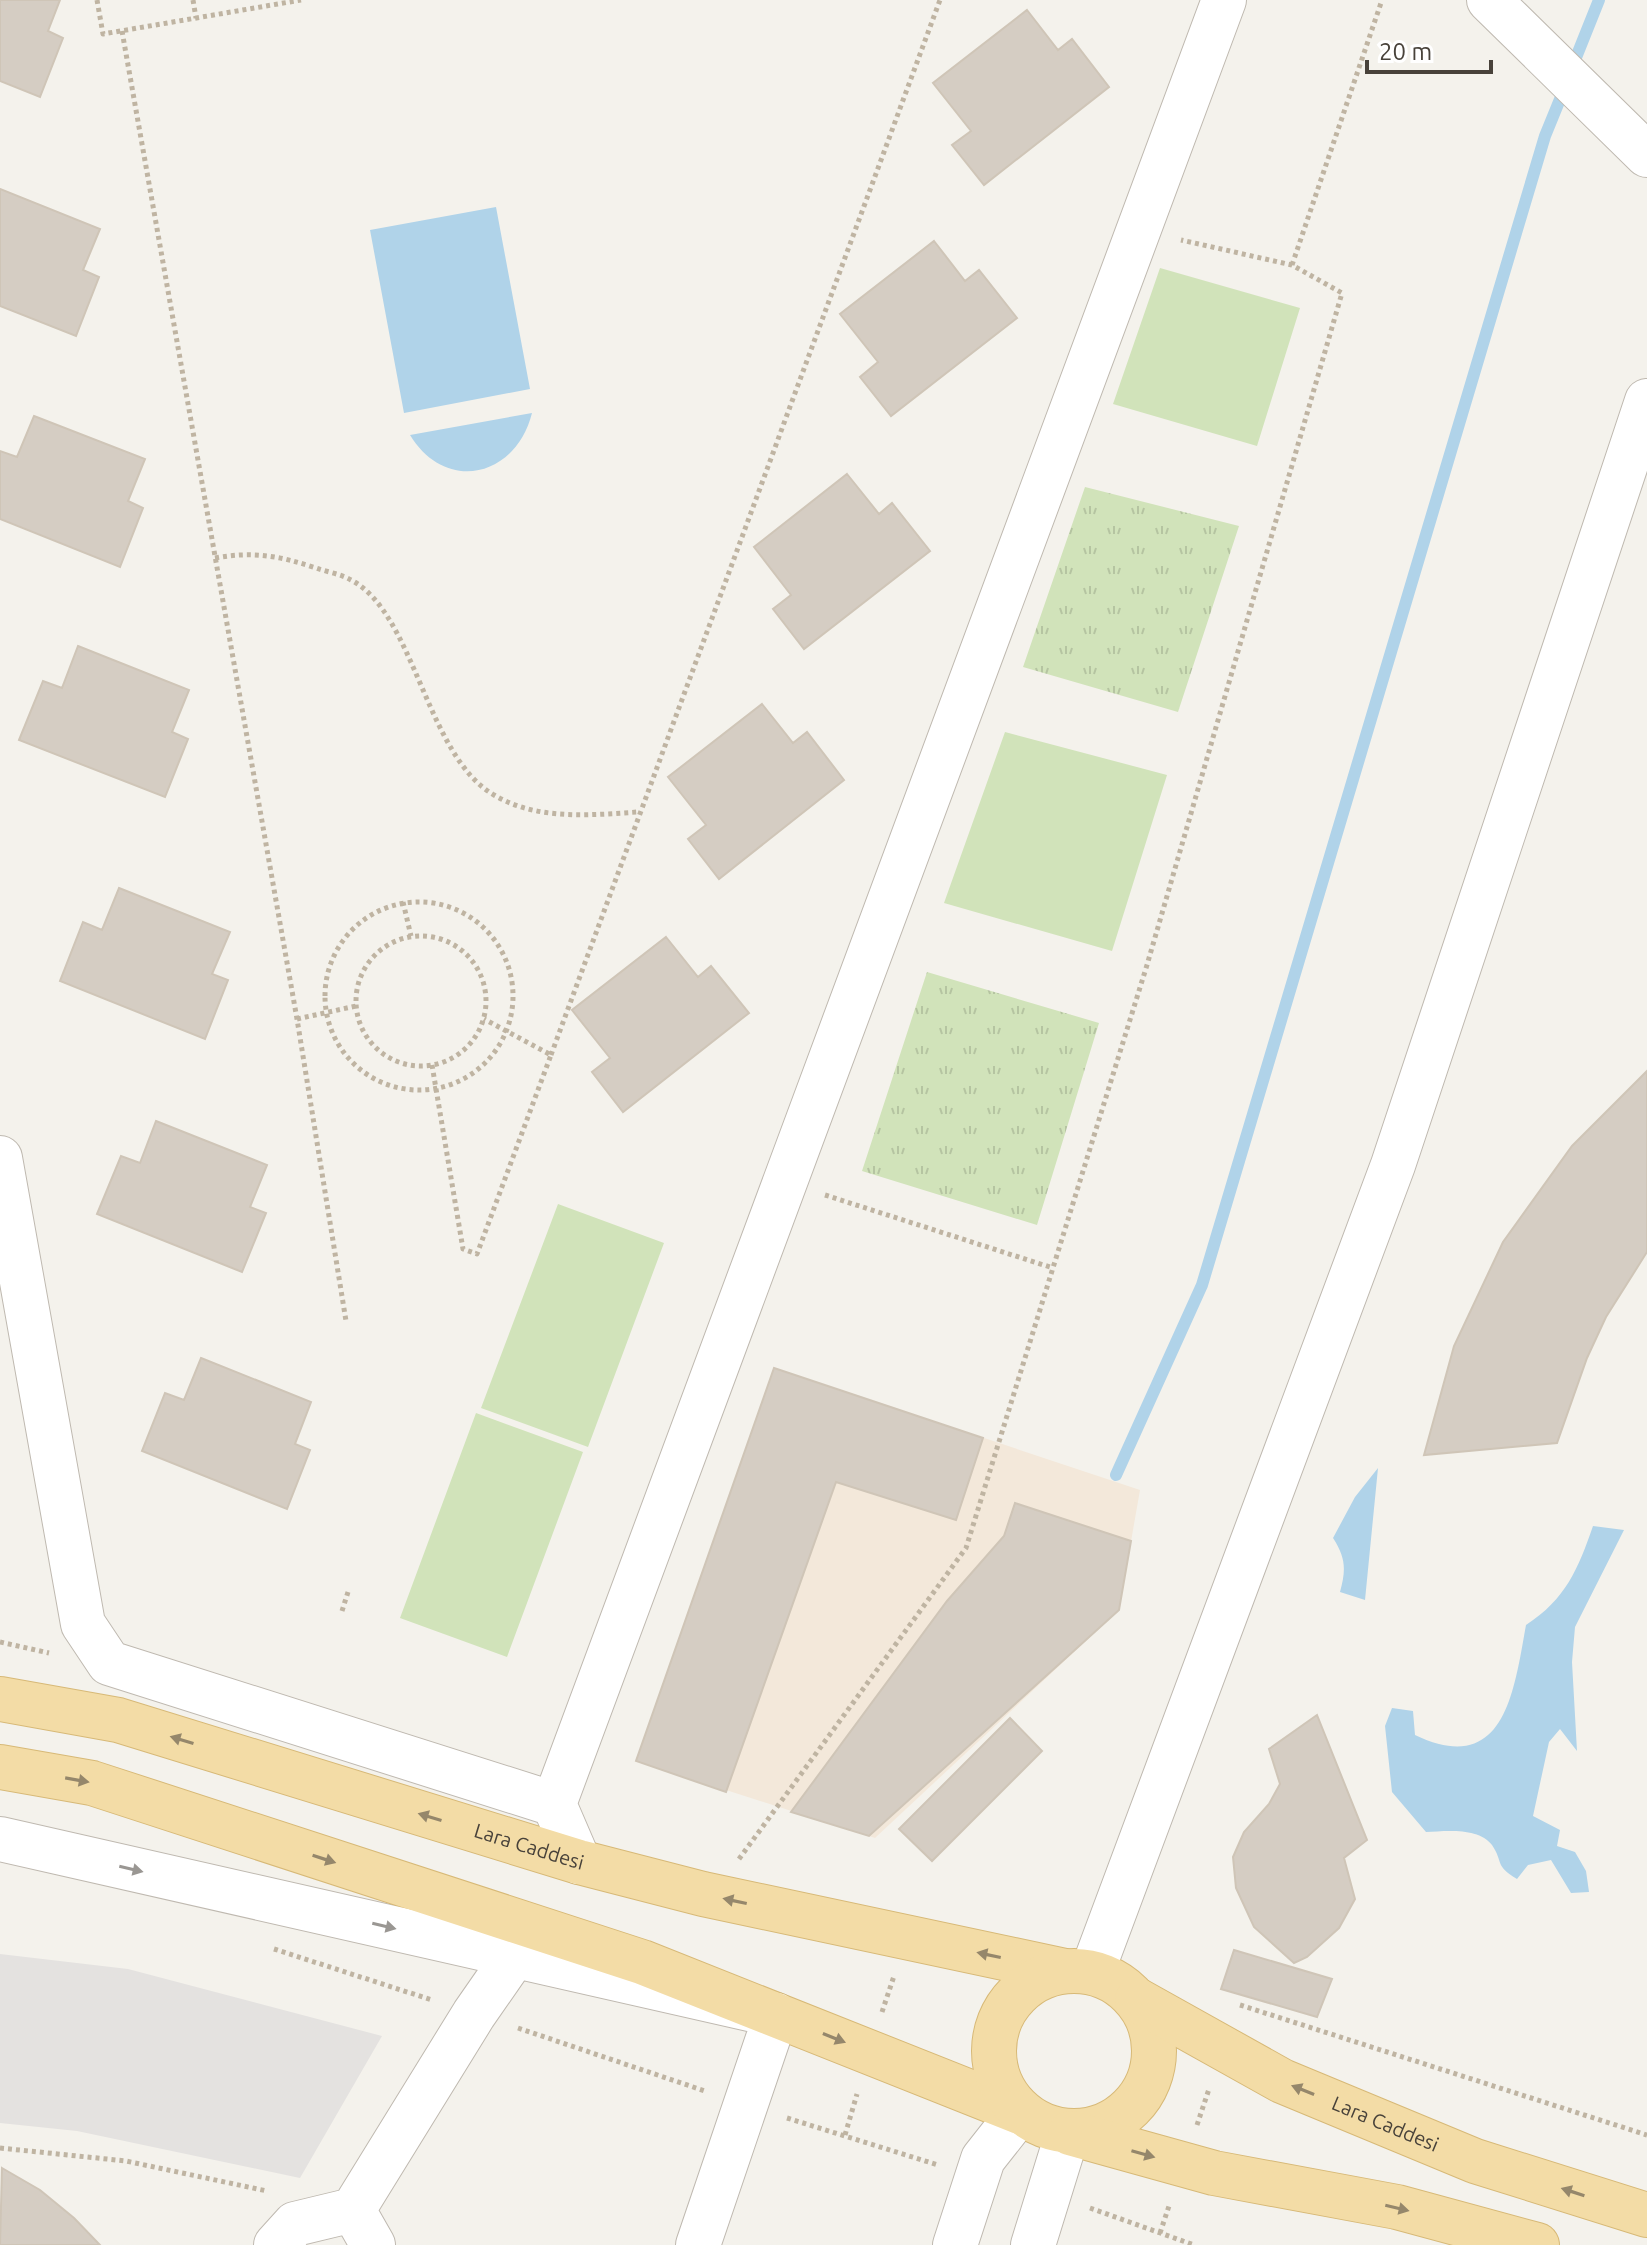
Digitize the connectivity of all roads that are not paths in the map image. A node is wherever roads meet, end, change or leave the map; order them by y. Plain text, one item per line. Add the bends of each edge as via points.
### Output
1 (1224, 0) edge
2 (1489, 0) edge
3 (1639, 147) edge
4 (1647, 401) edge
5 (0, 1158) edge
6 (0, 1699) edge
7 (0, 1767) edge
8 (554, 1804) junction
9 (0, 1839) edge
10 (579, 1862) junction
11 (515, 1955) junction
12 (1079, 1972) junction
13 (1137, 2000) junction
14 (776, 2015) junction
15 (1020, 2112) junction
16 (1068, 2132) junction
17 (1647, 2215) edge
18 (363, 2228) edge
19 (276, 2245) edge
20 (698, 2245) edge
21 (955, 2245) edge
22 (1033, 2245) edge
23 (1537, 2245) edge

1 - 8 street
2 - 3 street
4 - 12 street via 1393,1165
5 - 8 street via 83,1624 109,1663
10 -> 6 main road, Lara Caddesi via 118,1720
7 -> 14 main road via 92,1783 642,1962
8 - 10 street
9 -> 11 street
12 -> 10 main road, Lara Caddesi via 703,1894
11 - 14 street
11 - 18 street via 474,2014
12 - 13 main road via 1117,1983
12 - 15 main road via 1040,1978 1018,1993 1002,2014 994,2039 994,2066
13 - 16 main road via 1151,2024 1156,2050 1152,2077 1139,2101 1120,2119 1095,2130
17 -> 13 main road, Lara Caddesi via 1475,2161 1282,2081
14 -> 15 main road
14 - 20 street
15 - 16 main road via 1042,2126
15 - 21 street via 983,2159
16 - 22 street
16 -> 23 main road via 1183,2164 1397,2207
18 - 19 street via 295,2224

